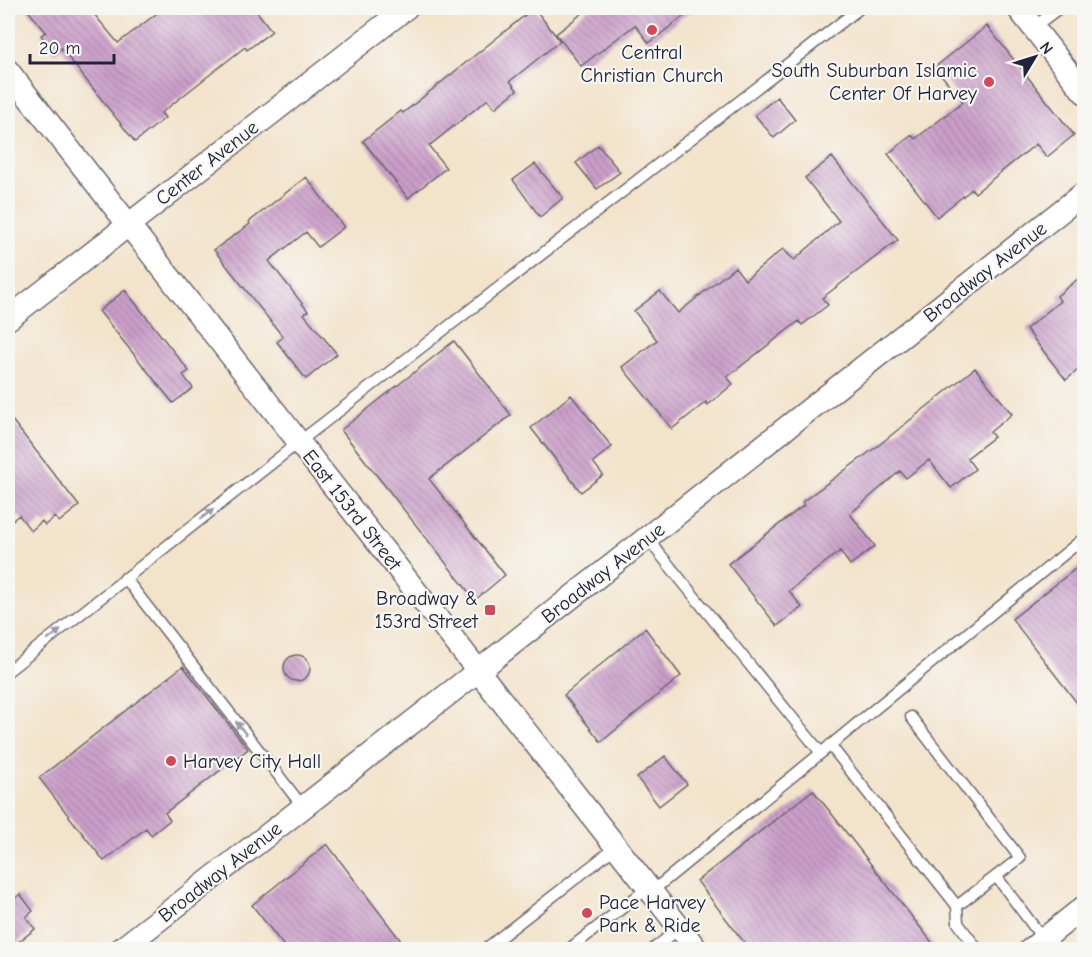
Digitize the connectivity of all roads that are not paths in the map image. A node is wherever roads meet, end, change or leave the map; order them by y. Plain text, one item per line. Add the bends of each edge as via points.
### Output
1 (406, 8) edge
2 (860, 8) edge
3 (1018, 8) edge
4 (1059, 8) edge
5 (1034, 27) junction
6 (8, 71) edge
7 (1084, 92) edge
8 (1084, 193) edge
9 (128, 225) junction
10 (8, 320) edge
11 (298, 442) junction
12 (647, 538) junction
13 (1084, 538) edge
14 (125, 578) junction
15 (8, 671) edge
16 (478, 671) junction
17 (911, 717) dead end
18 (830, 745) junction
19 (821, 753) junction
20 (303, 807) junction
21 (616, 846) junction
22 (996, 876) junction
23 (650, 890) junction
24 (957, 906) junction
25 (1084, 907) edge
26 (680, 928) junction
27 (1036, 944) edge
28 (120, 950) edge
29 (484, 950) edge
30 (568, 950) edge
31 (652, 950) edge
32 (697, 950) edge
33 (978, 950) edge

1 - 9 street, Center Avenue
2 - 11 lane
3 - 5 street
4 - 5 lane
5 - 7 street
6 - 9 street, East 153rd Street
8 - 12 street, Broadway Avenue
9 - 10 street, Center Avenue
9 - 11 street, East 153rd Street
14 -> 11 lane
11 - 16 street, East 153rd Street
12 - 16 street, Broadway Avenue
12 - 19 lane
13 - 18 lane
15 -> 14 lane
20 -> 14 lane
16 - 20 street, Broadway Avenue
16 - 21 street, East 153rd Street
17 - 22 lane via 1020,858
18 - 19 lane
18 - 24 lane
19 - 23 lane
20 - 28 street, Broadway Avenue
21 - 23 street, East 153rd Street
21 - 29 lane
22 - 24 lane
22 - 27 lane
23 - 26 street, East 153rd Street
23 - 30 lane
24 - 33 lane via 958,923
25 - 27 street
26 - 31 lane
26 - 32 street, East 153rd Street

